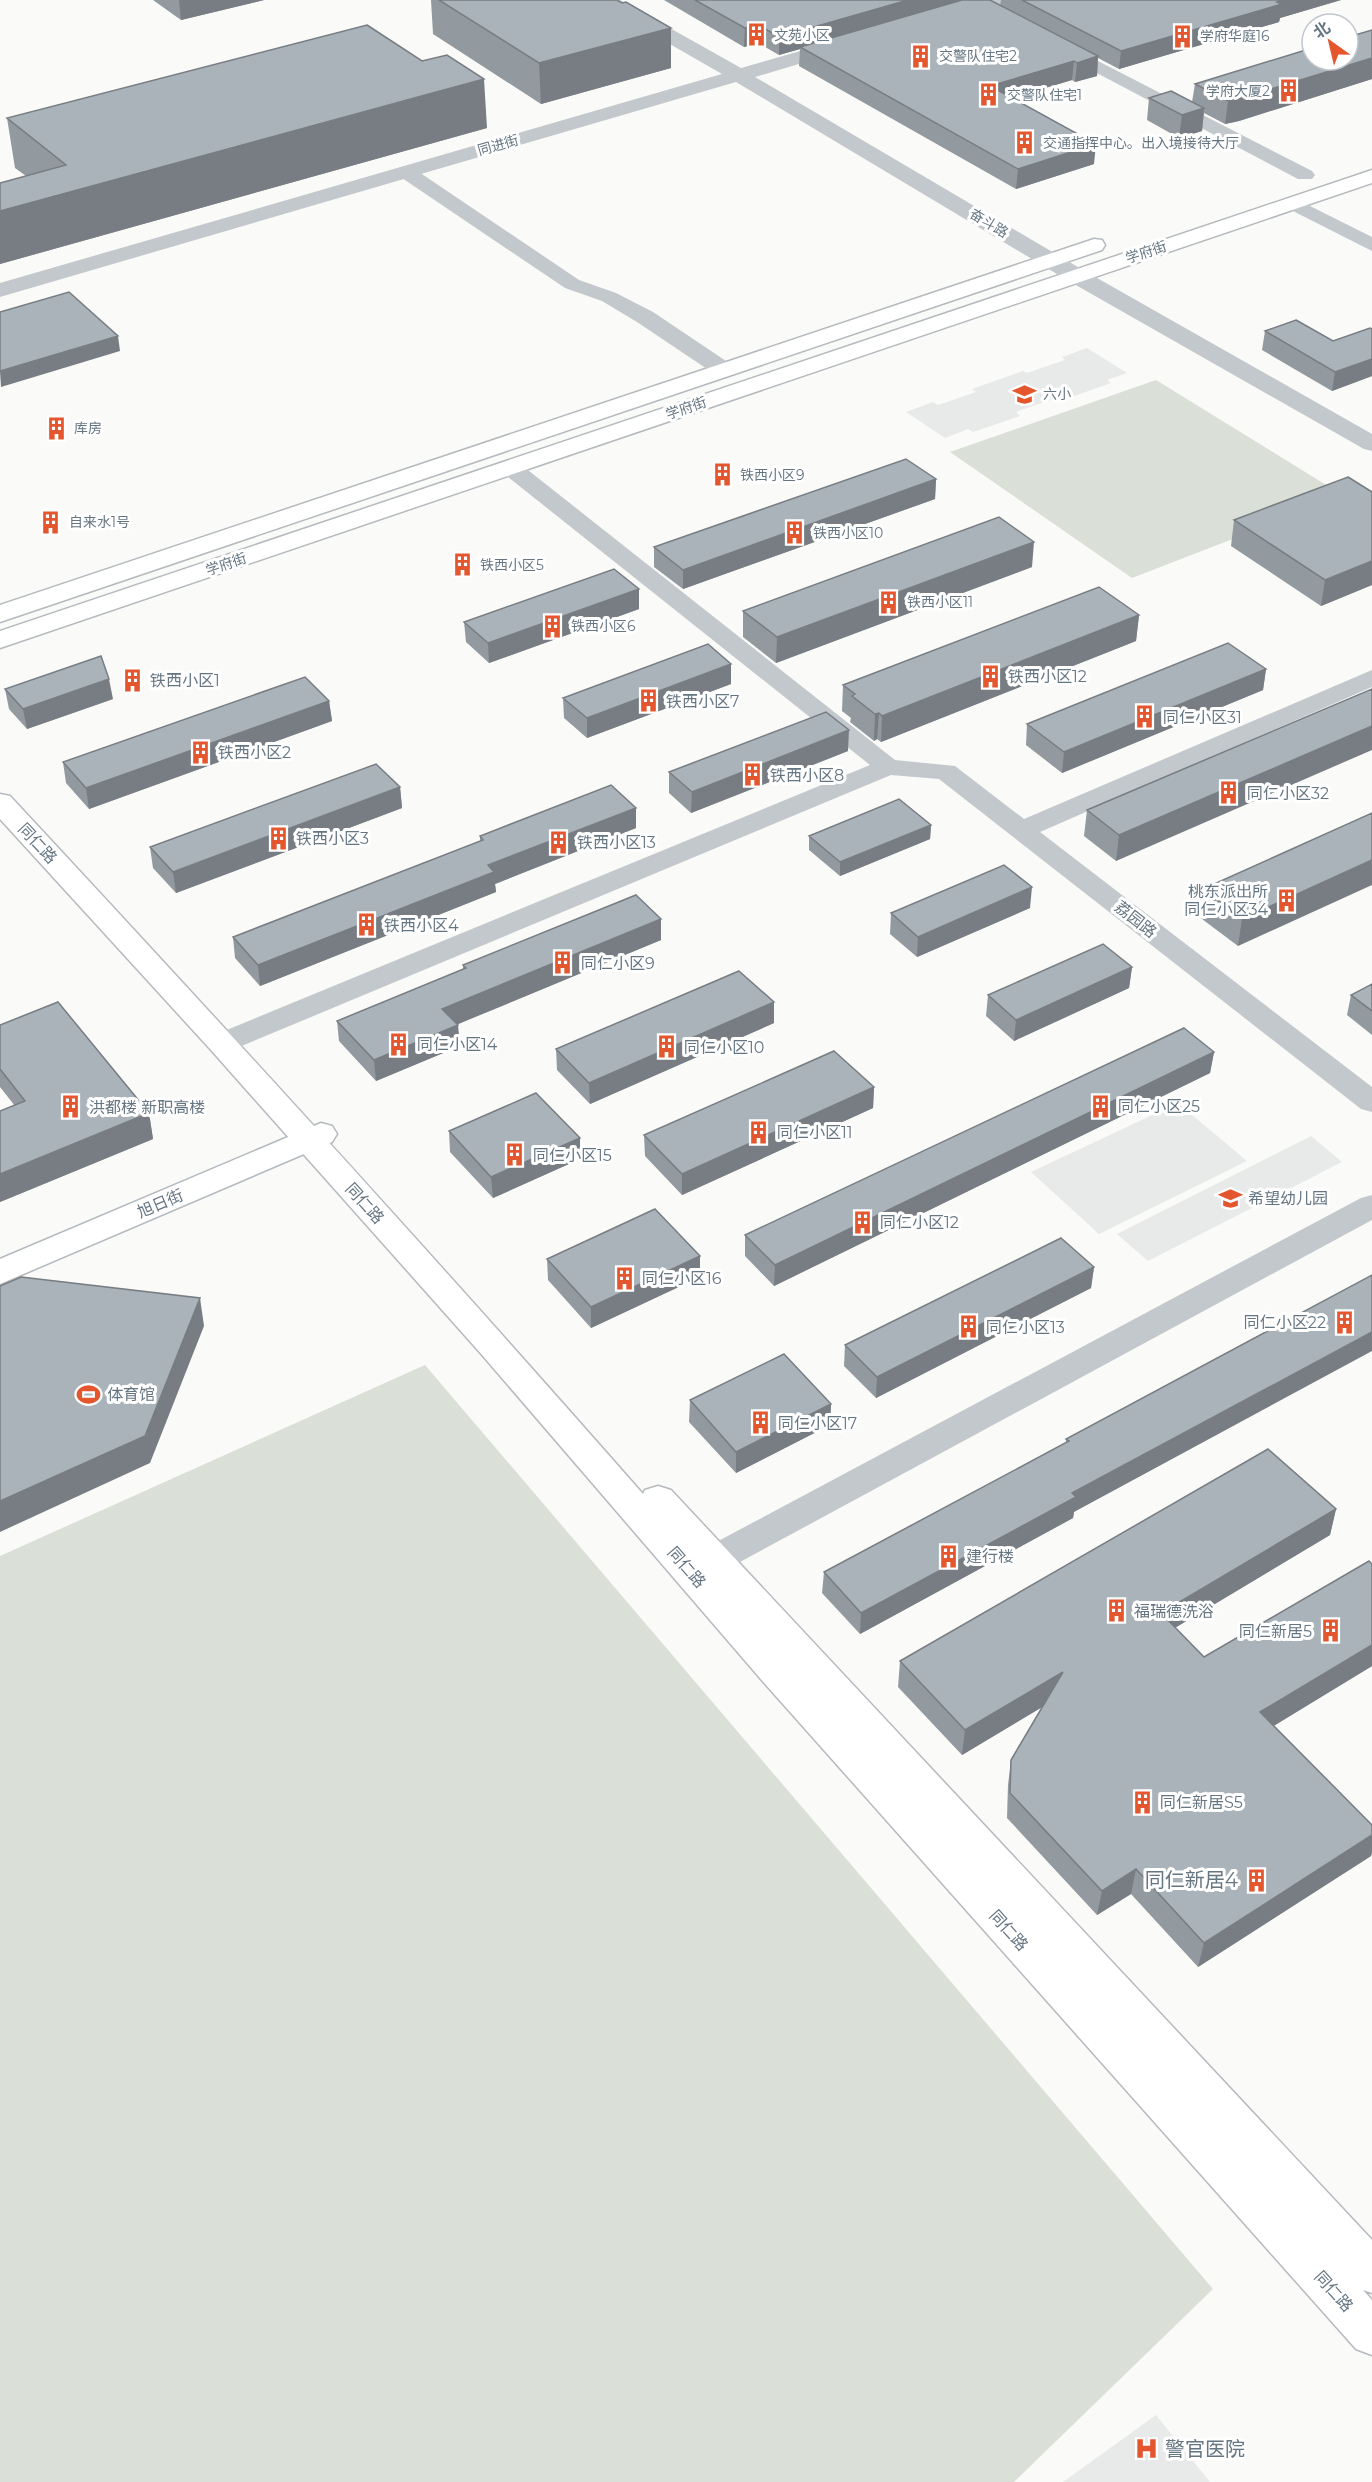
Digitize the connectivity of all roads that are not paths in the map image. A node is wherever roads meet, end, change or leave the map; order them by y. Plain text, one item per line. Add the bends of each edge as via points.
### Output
1 (607, 0) edge
2 (993, 7) edge
3 (925, 21) edge
4 (1043, 38) edge
5 (859, 40) edge
6 (738, 75) junction
7 (1327, 167) dead end
8 (406, 172) junction
9 (1305, 175) junction
10 (1372, 176) edge
11 (1272, 186) dead end
12 (1292, 203) junction
13 (1116, 237) dead end
14 (1372, 245) edge
15 (1050, 259) junction
16 (1075, 275) junction
17 (0, 290) edge
18 (724, 370) junction
19 (1372, 444) edge
20 (511, 468) junction
21 (0, 614) edge
22 (0, 640) edge
23 (1372, 678) edge
24 (888, 767) junction
25 (0, 777) edge
26 (0, 802) edge
27 (1021, 830) junction
28 (229, 1040) junction
29 (1372, 1102) edge
30 (314, 1136) junction
31 (1372, 1206) edge
32 (0, 1272) edge
33 (702, 1566) junction
34 (1372, 2272) edge
35 (1372, 2333) edge

1 - 6 street, 奋斗路
2 - 3 street
4 - 9 street
5 - 6 street, 同进街
6 - 8 street, 同进街
6 - 15 street, 奋斗路
7 - 9 main road
8 - 17 street, 同进街
8 - 18 street via 572,284 609,297 645,317
9 - 11 main road
10 - 12 main road, 学府街
12 - 14 street
12 - 16 main road, 学府街
13 - 15 main road, 学府街
15 - 16 street, 奋斗路
15 - 18 main road, 学府街
16 - 19 street, 奋斗路
16 - 20 main road, 学府街
18 - 21 main road, 学府街
20 - 22 main road, 学府街
20 - 24 street
23 - 27 street
24 - 27 street, 荔园路 via 946,772
24 - 28 street
25 - 28 main road, 同仁路
26 - 28 main road, 同仁路
27 - 29 street, 荔园路
28 - 30 main road, 同仁路
30 - 32 main road, 旭日街
30 - 33 main road, 同仁路 via 495,1347
31 - 33 street
33 - 34 main road, 同仁路
33 - 35 main road, 同仁路 via 772,1666

